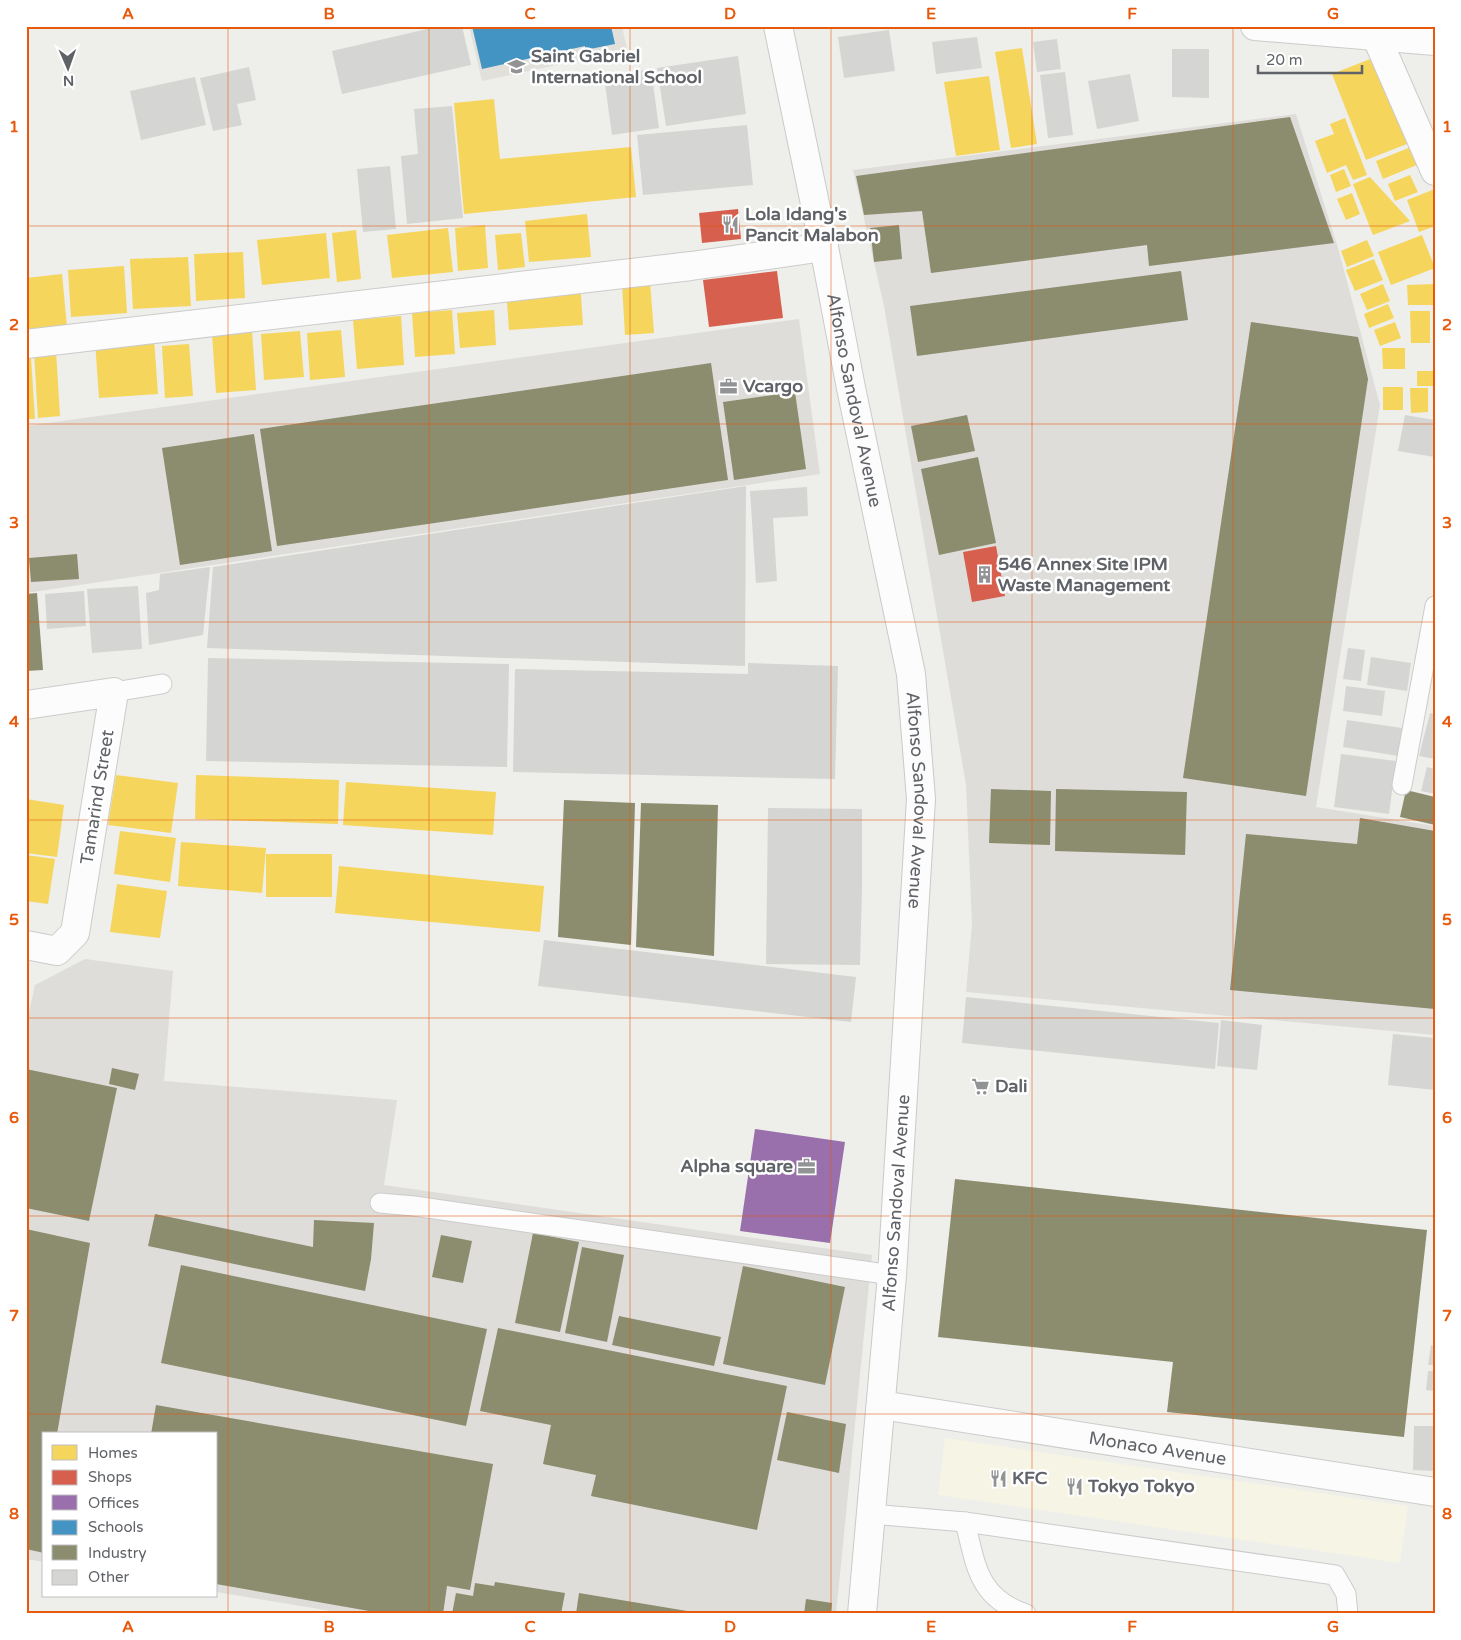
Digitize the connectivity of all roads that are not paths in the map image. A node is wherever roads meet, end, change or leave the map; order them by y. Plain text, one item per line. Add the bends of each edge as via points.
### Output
1 (778, 26) edge
2 (1255, 26) edge
3 (1376, 36) junction
4 (1435, 41) edge
5 (1435, 170) edge
6 (824, 247) junction
7 (26, 344) edge
8 (1435, 606) edge
9 (162, 684) dead end
10 (114, 692) junction
11 (26, 704) edge
12 (1402, 785) dead end
13 (26, 945) edge
14 (380, 1203) dead end
15 (892, 1276) junction
16 (881, 1404) junction
17 (1435, 1492) edge
18 (871, 1514) junction
19 (966, 1522) junction
20 (862, 1614) edge
21 (1026, 1614) edge
22 (1348, 1614) edge

1 - 6 street, Alfonso Sandoval Avenue
2 - 3 street
3 - 4 street
3 - 5 street
6 - 7 street via 681,267
6 - 15 street, Alfonso Sandoval Avenue via 911,674 921,799
8 - 12 lane
9 - 10 lane
10 - 11 street
10 - 13 street, Tamarind Street via 75,933 56,951
14 - 15 lane
15 - 16 street, Alfonso Sandoval Avenue
16 - 17 street, Monaco Avenue
16 - 18 street, Alfonso Sandoval Avenue
18 - 19 lane
18 - 20 street, Alfonso Sandoval Avenue
19 - 21 lane via 976,1567 990,1594 1010,1608
19 - 22 lane via 1335,1575 1346,1594

